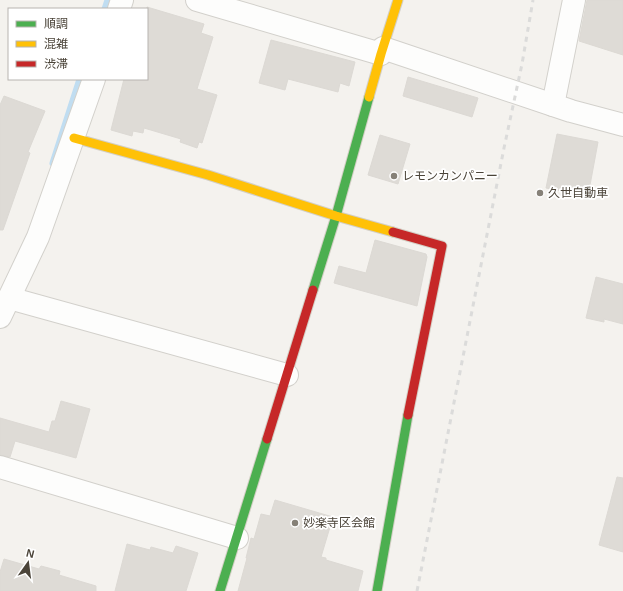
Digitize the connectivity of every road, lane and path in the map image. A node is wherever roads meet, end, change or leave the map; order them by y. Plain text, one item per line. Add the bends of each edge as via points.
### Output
1 (197, 0) edge
2 (398, 0) edge
3 (574, 0) edge
4 (382, 51) junction
5 (94, 80) edge
6 (553, 105) junction
7 (623, 125) edge
8 (74, 138) junction
9 (336, 216) junction
10 (4, 308) edge
11 (287, 375) junction
12 (0, 466) edge
13 (236, 538) junction
14 (220, 591) edge
15 (377, 591) edge

1 - 4 street
2 - 4 street
3 - 6 street
4 - 6 street
4 - 9 street
5 - 8 street
6 - 7 street
8 - 9 street via 208,175
8 - 10 street via 38,237
9 - 11 street
9 - 15 street via 442,246 407,418
10 - 11 street
11 - 13 street
12 - 13 street
13 - 14 street

